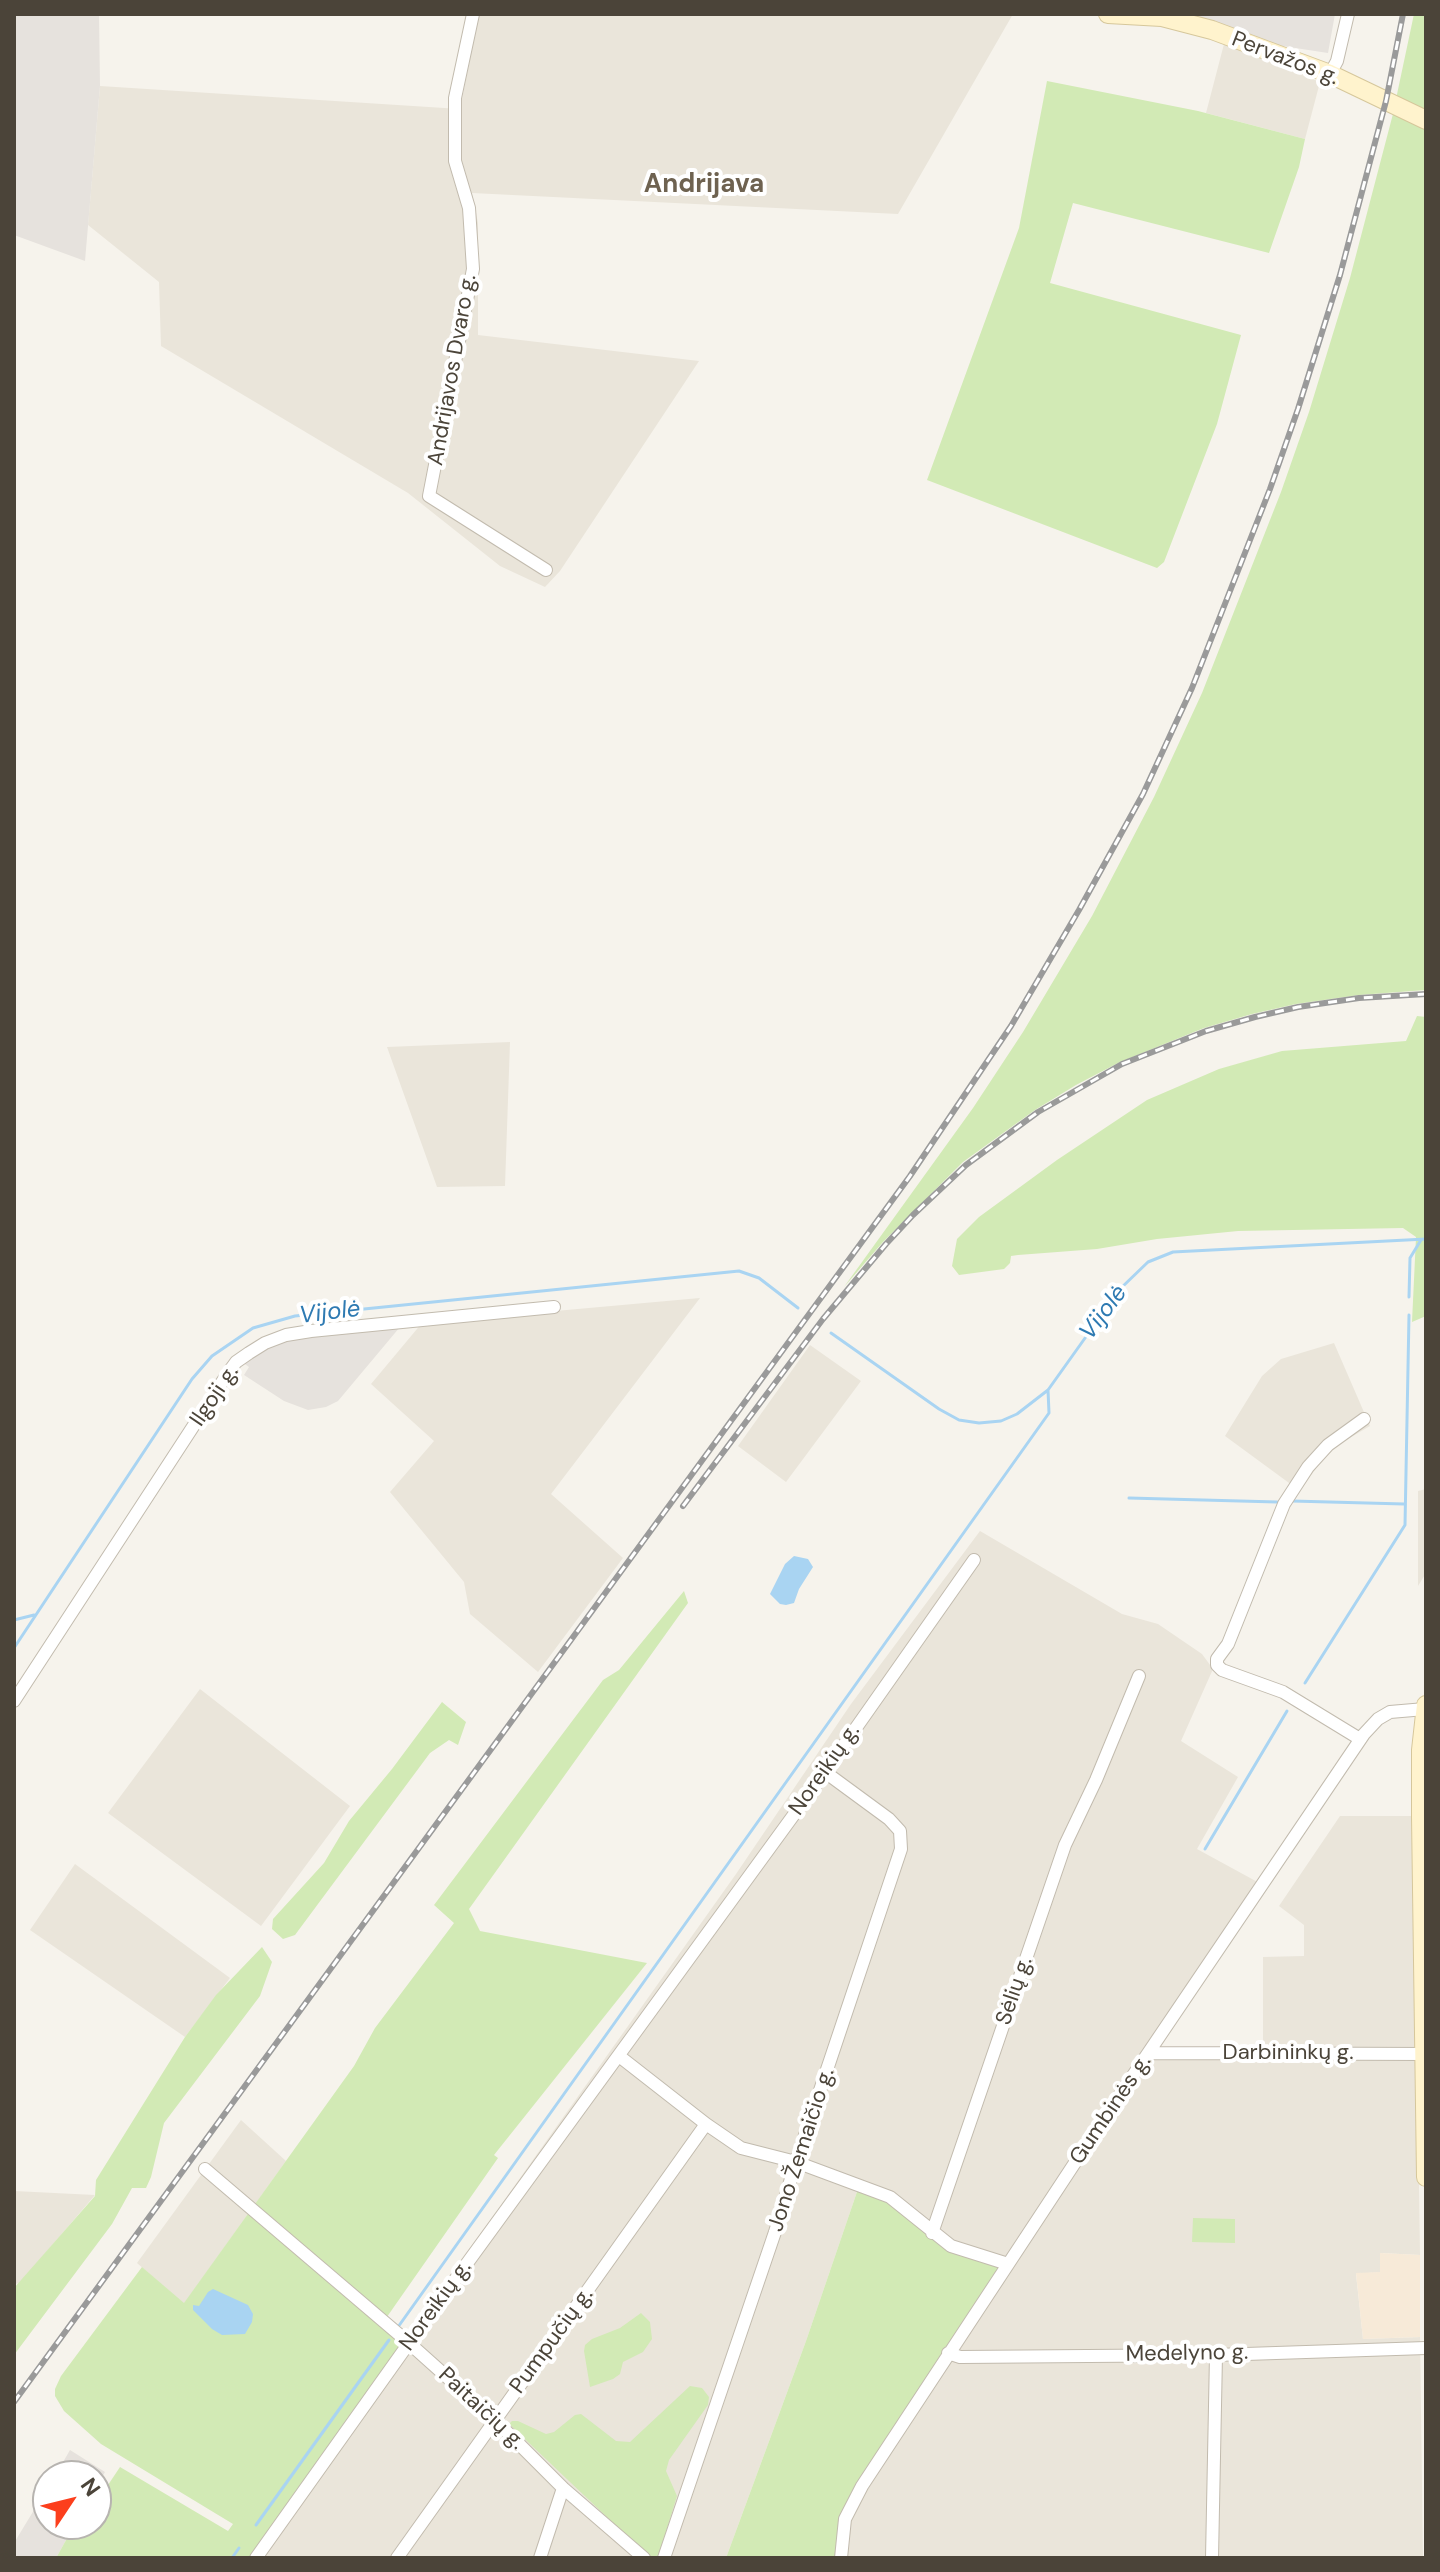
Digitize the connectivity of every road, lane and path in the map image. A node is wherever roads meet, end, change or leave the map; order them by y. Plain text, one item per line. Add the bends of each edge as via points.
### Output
1 (473, 14) edge
2 (1108, 14) edge
3 (1348, 14) edge
4 (1330, 74) junction
5 (1421, 118) edge
6 (546, 570) dead end
7 (554, 1307) dead end
8 (1364, 1419) dead end
9 (974, 1560) dead end
10 (1139, 1676) dead end
11 (14, 1701) edge
12 (1426, 1707) edge
13 (1360, 1739) junction
14 (825, 1772) junction
15 (1423, 1795) edge
16 (1424, 1901) edge
17 (1150, 2053) junction
18 (1425, 2054) edge
19 (619, 2056) junction
20 (706, 2124) junction
21 (796, 2162) junction
22 (205, 2169) dead end
23 (1426, 2177) edge
24 (932, 2233) junction
25 (1008, 2264) junction
26 (409, 2343) junction
27 (1426, 2348) edge
28 (948, 2353) junction
29 (1216, 2355) junction
30 (495, 2420) junction
31 (563, 2488) junction
32 (256, 2558) edge
33 (397, 2558) edge
34 (540, 2558) edge
35 (644, 2558) edge
36 (664, 2558) edge
37 (841, 2558) edge
38 (1212, 2558) edge

1 - 6 street, Andrijavos Dvaro g. via 455,98 455,161 469,208 473,269 429,496
2 - 4 main road, Pervažos g. via 1181,21
3 - 4 street
4 - 5 main road, Pervažos g.
7 - 11 street, Ilgoji g. via 286,1335 236,1362
8 - 13 street via 1328,1445 1284,1504 1228,1644 1217,1659 1222,1670 1283,1692
9 - 14 street, Noreikių g.
10 - 24 street, Sėlių g. via 1065,1845
12 - 13 street, Gumbinės g. via 1390,1712
12 - 15 main road
13 - 17 street, Gumbinės g.
14 - 19 street, Noreikių g.
14 - 21 street, Jono Žemaičio g. via 889,1819 900,1831 901,1849
15 - 16 main road
16 - 18 main road
17 - 18 street, Darbininkų g.
17 - 25 street, Gumbinės g.
18 - 23 main road
19 - 20 street
19 - 26 street, Noreikių g.
20 - 21 street via 741,2148
20 - 30 street, Pumpučių g.
21 - 24 street via 890,2197
21 - 36 street, Jono Žemaičio g.
22 - 26 street, Paitaičių g.
24 - 25 street via 951,2246
25 - 28 street, Gumbinės g.
26 - 30 street, Paitaičių g.
26 - 32 street, Noreikių g.
27 - 29 street, Medelyno g.
28 - 29 street, Medelyno g.
28 - 37 street, Gumbinės g. via 850,2507
29 - 38 street
30 - 31 street, Paitaičių g.
30 - 33 street, Pumpučių g.
31 - 34 street
31 - 35 street, Paitaičių g.

